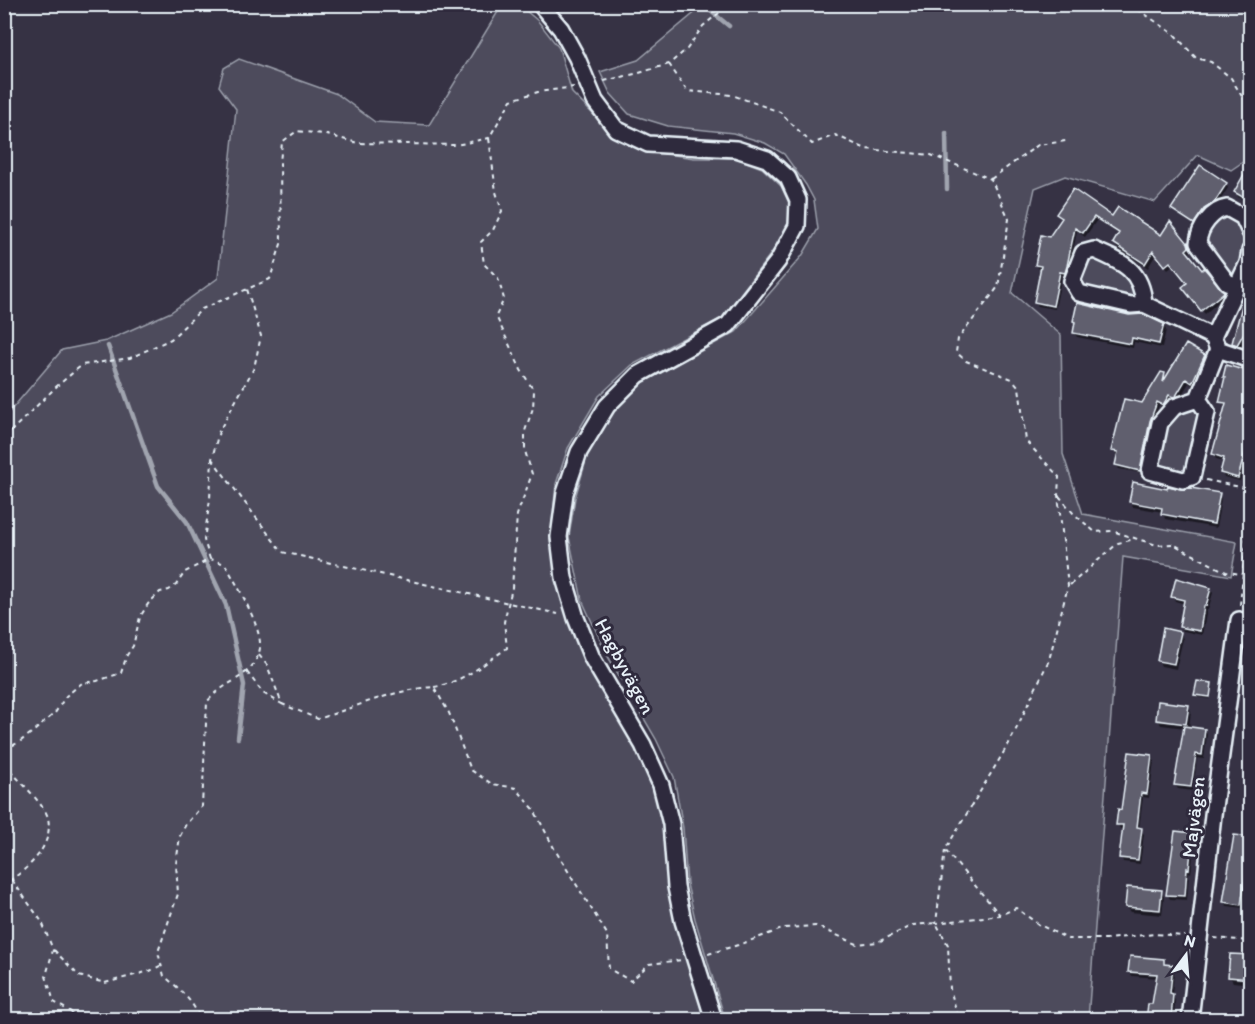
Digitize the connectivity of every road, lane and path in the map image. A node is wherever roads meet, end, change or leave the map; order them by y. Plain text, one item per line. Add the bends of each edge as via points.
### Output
1 (540, 4) edge
2 (730, 4) edge
3 (1131, 4) edge
4 (669, 64) junction
5 (589, 84) junction
6 (1251, 101) edge
7 (489, 138) junction
8 (1066, 141) dead end
9 (991, 179) junction
10 (1251, 232) edge
11 (1251, 251) edge
12 (1237, 286) junction
13 (247, 289) junction
14 (1144, 304) junction
15 (1215, 343) junction
16 (1251, 360) edge
17 (1198, 399) junction
18 (4, 438) edge
19 (212, 459) junction
20 (1192, 477) junction
21 (1251, 489) edge
22 (1058, 495) junction
23 (1251, 500) edge
24 (1135, 539) junction
25 (210, 559) junction
26 (1243, 573) junction
27 (1251, 575) edge
28 (1068, 586) junction
29 (576, 618) junction
30 (1239, 620) joint
31 (259, 655) junction
32 (245, 673) junction
33 (434, 687) junction
34 (282, 704) junction
35 (4, 749) edge
36 (4, 764) edge
37 (945, 850) junction
38 (12, 880) junction
39 (4, 884) edge
40 (1000, 915) junction
41 (936, 923) junction
42 (1200, 937) junction
43 (1251, 941) edge
44 (53, 950) junction
45 (695, 958) junction
46 (162, 965) junction
47 (76, 1020) edge
48 (201, 1020) edge
49 (714, 1020) edge
50 (959, 1020) edge
51 (1190, 1020) edge

1 - 5 street, Hagbyvägen via 561,29
2 - 4 path via 703,26 687,49
3 - 6 path via 1174,34 1196,58 1211,62 1231,78 1243,98
4 - 5 path
4 - 9 path via 687,91 732,95 780,112 812,144 835,135 866,149 931,155
5 - 7 path via 511,100
5 - 29 street, Hagbyvägen via 595,101 616,129 648,144 736,149 767,159 788,178 798,200 797,226 778,261 728,325 638,375 607,406 579,452 565,493 559,537 564,578
7 - 13 path via 456,146 358,143 297,132 282,142 280,244 270,279
7 - 33 path via 502,211 494,230 481,242 484,264 498,278 504,299 496,316 534,391 525,431 525,451 532,474 517,515 512,588 504,622 507,648 468,675
8 - 9 path via 1038,145
9 - 22 path via 1009,219 998,287 958,339 956,352 966,361 1012,379 1019,387 1026,441 1059,477
10 - 12 street via 1243,217 1227,208 1218,209 1199,232 1198,243 1227,282
11 - 12 street
12 - 15 street
13 - 18 path via 202,309 171,339 130,358 82,365
13 - 19 path via 261,336 254,368 219,431
14 - 14 street via 1143,289 1134,273 1094,250 1083,254 1072,281 1079,293 1131,305
14 - 15 street
15 - 16 street
15 - 17 street
17 - 20 street via 1207,412
17 - 20 street via 1174,407 1160,423 1150,471 1183,480
19 - 25 path via 204,540
19 - 29 path via 282,552
20 - 21 path
22 - 24 path via 1095,532 1112,531
22 - 28 path
23 - 26 path
24 - 26 path via 1157,545 1173,544 1226,572
24 - 28 path via 1118,543
25 - 31 path via 225,564 248,604 261,642
25 - 35 path via 184,572 176,585 160,592 148,604 121,673 82,683 34,731
26 - 27 path
26 - 30 path
28 - 37 path via 1049,660 1011,740
29 - 45 street, Hagbyvägen via 592,658 643,745 661,785 671,824 676,887
30 - 42 street, Majvägen
31 - 32 path
31 - 34 path
32 - 34 path via 263,693
32 - 46 path via 216,690 207,702 202,806 180,836 176,864 178,894 158,952
33 - 34 path via 391,695 318,719
33 - 45 path via 449,713 471,770 492,784 516,789 532,808 607,934 609,969 631,981 649,964
36 - 38 path via 49,817 47,842
37 - 40 path
37 - 41 path
38 - 39 path
38 - 44 path via 42,922
40 - 41 path
40 - 42 path via 1016,908 1068,939 1154,934
41 - 45 path via 912,925 878,942 857,944 816,926 785,928
41 - 50 path via 948,945 950,989
42 - 43 path
42 - 51 street, Majvägen
44 - 46 path via 79,976 105,983
44 - 47 path via 46,976 49,990 54,1002
45 - 49 street, Hagbyvägen
46 - 48 path via 164,976 194,1004

